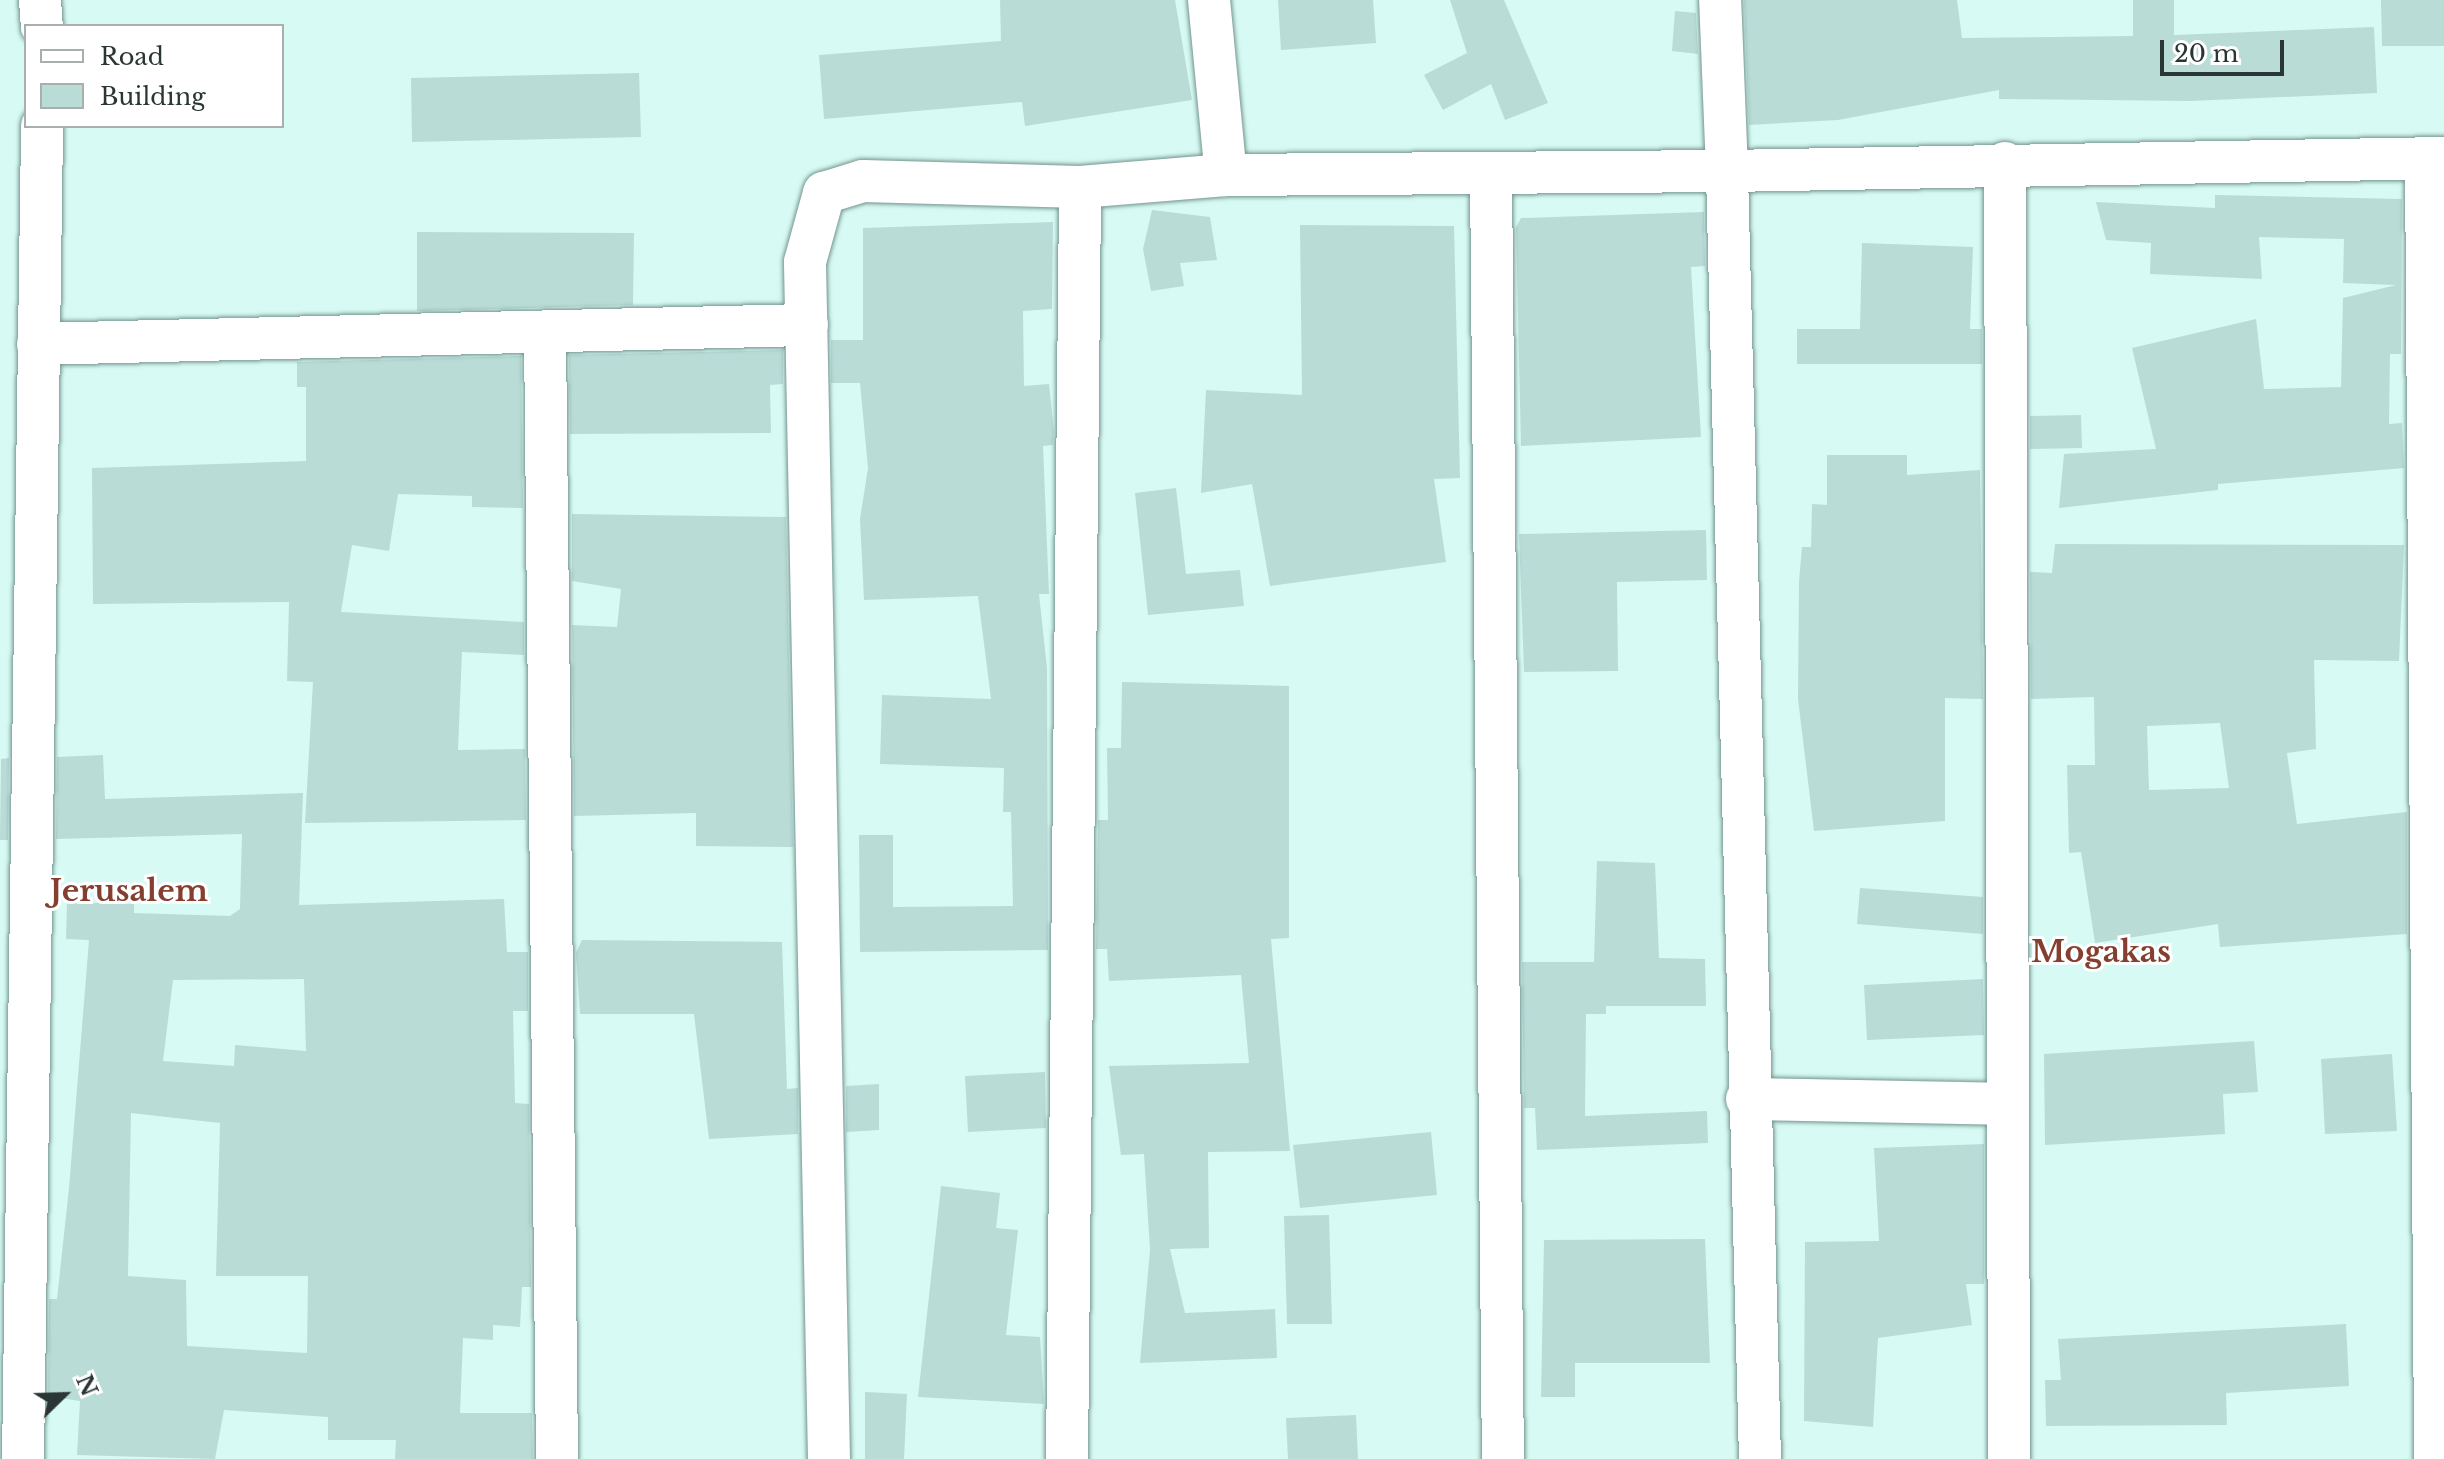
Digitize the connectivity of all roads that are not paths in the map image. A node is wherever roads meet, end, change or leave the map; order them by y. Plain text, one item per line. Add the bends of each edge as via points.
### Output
1 (40, 0) edge
2 (1209, 0) edge
3 (1720, 0) edge
4 (42, 24) edge
5 (42, 128) edge
6 (2435, 158) edge
7 (2005, 163) junction
8 (1727, 171) junction
9 (1491, 173) junction
10 (1226, 175) junction
11 (1080, 187) junction
12 (807, 325) junction
13 (545, 333) junction
14 (38, 344) junction
15 (1747, 1099) junction
16 (2005, 1104) junction
17 (23, 1459) edge
18 (557, 1459) edge
19 (829, 1459) edge
20 (1067, 1459) edge
21 (1503, 1459) edge
22 (1760, 1459) edge
23 (2009, 1459) edge
24 (2435, 1459) edge

1 - 4 street
2 - 10 street
3 - 8 street
5 - 14 street
6 - 7 street
6 - 24 street
7 - 8 street
7 - 16 street
8 - 9 street
8 - 15 street
9 - 10 street
9 - 21 street
10 - 11 street
11 - 12 street via 863,181 824,193 807,248
11 - 20 street
12 - 13 street
12 - 19 street
13 - 14 street
13 - 18 street
14 - 17 street
15 - 16 street
15 - 22 street
16 - 23 street

